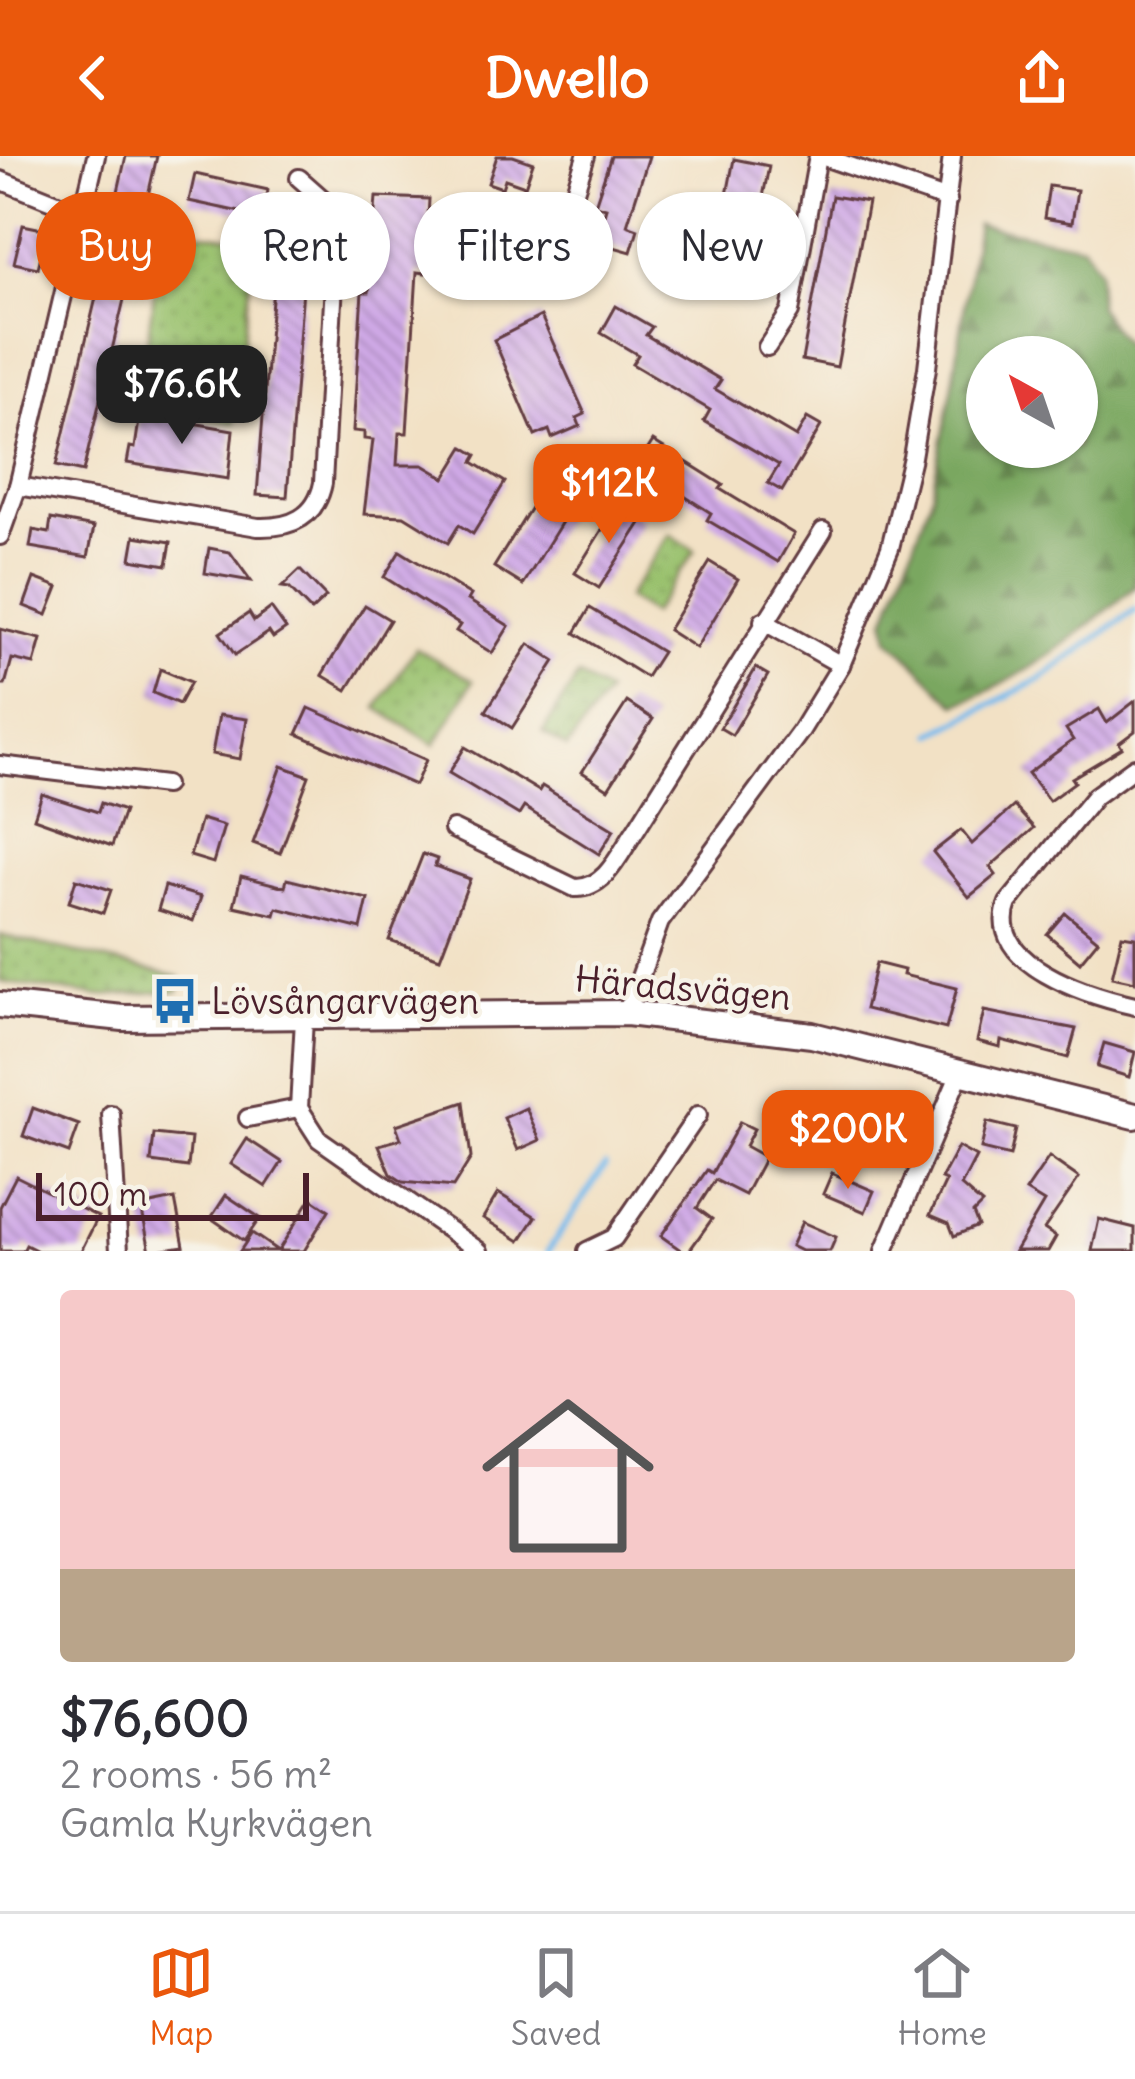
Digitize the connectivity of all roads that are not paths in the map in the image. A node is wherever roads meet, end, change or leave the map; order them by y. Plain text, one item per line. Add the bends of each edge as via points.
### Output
1 (97, 156) edge
2 (586, 156) edge
3 (820, 156) edge
4 (952, 156) edge
5 (299, 178) dead end
6 (0, 180) edge
7 (88, 192) edge
8 (574, 192) edge
9 (36, 194) edge
10 (948, 200) junction
11 (62, 300) edge
12 (767, 347) dead end
13 (18, 486) junction
14 (823, 531) dead end
15 (0, 536) edge
16 (764, 620) junction
17 (841, 665) junction
18 (0, 765) edge
19 (1135, 767) edge
20 (165, 785) dead end
21 (453, 829) dead end
22 (0, 1005) edge
23 (1135, 1006) edge
24 (627, 1012) junction
25 (304, 1019) junction
26 (961, 1071) junction
27 (299, 1108) junction
28 (111, 1114) dead end
29 (698, 1115) dead end
30 (1135, 1117) edge
31 (248, 1118) dead end
32 (119, 1251) edge
33 (479, 1251) edge
34 (587, 1251) edge
35 (884, 1251) edge

1 - 7 street
2 - 8 street
3 - 10 street
3 - 12 street via 790,312
4 - 10 street
5 - 13 street via 325,201 338,228 317,505 282,528 258,527
6 - 9 street
10 - 17 street via 912,458 890,548
11 - 13 street
13 - 15 street
14 - 16 street
16 - 17 street
16 - 21 street via 595,885 575,888
17 - 24 street via 660,922
18 - 20 street
19 - 23 street via 1095,796 1002,917 1010,944 1053,977
22 - 25 street, Häradsvägen via 122,1018
24 - 25 street, Häradsvägen
24 - 26 street, Häradsvägen via 812,1035
25 - 27 street
26 - 30 street, Häradsvägen
26 - 35 street
27 - 31 street
27 - 33 street via 319,1139
28 - 32 street
29 - 34 street via 614,1238

